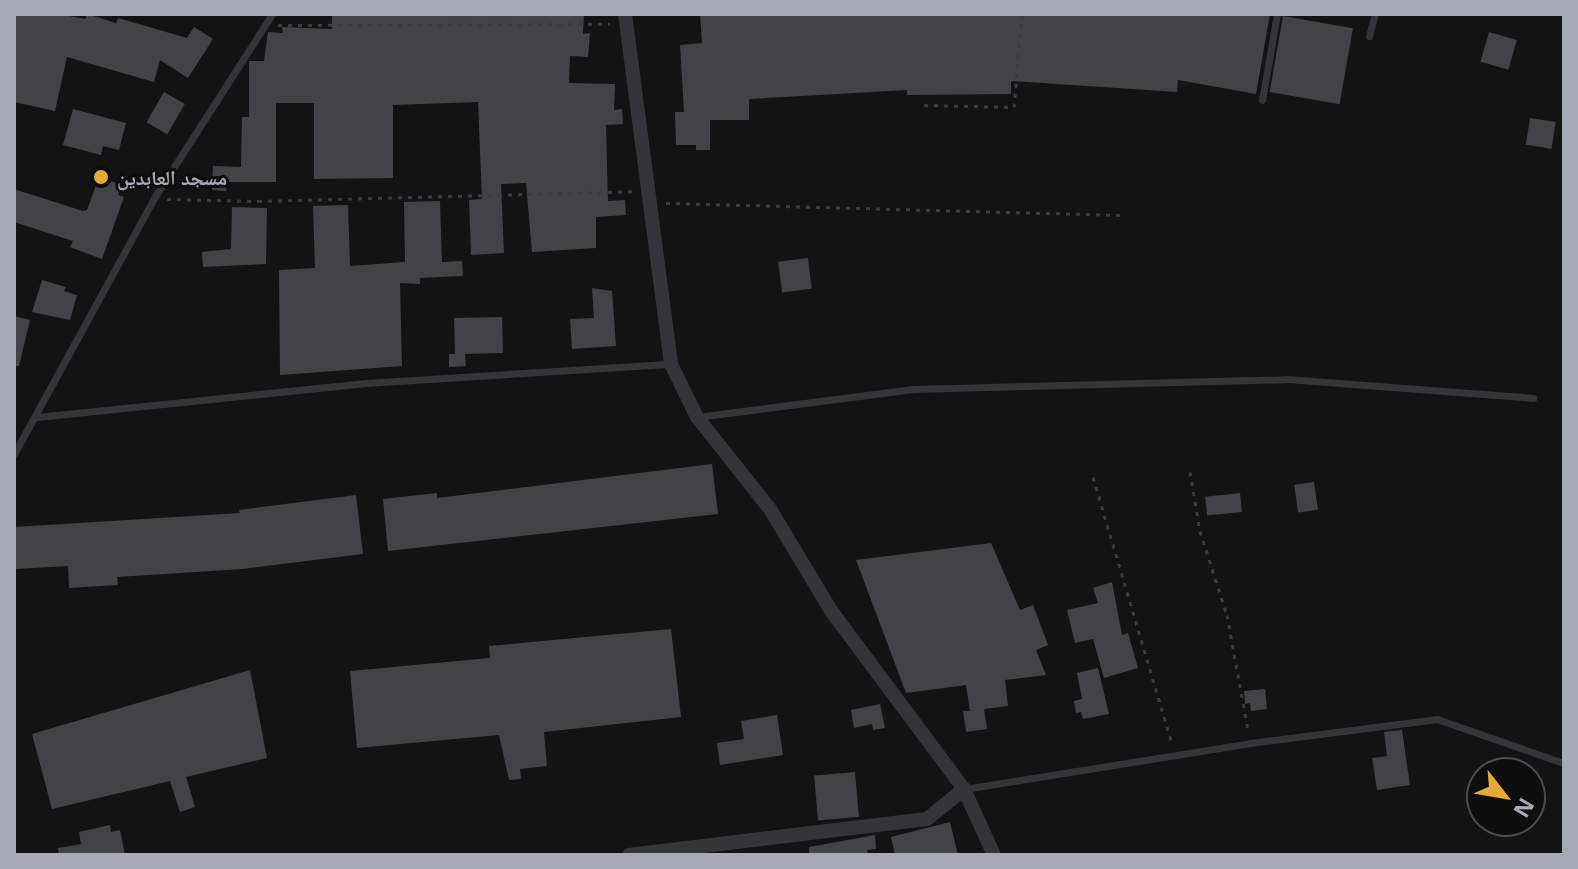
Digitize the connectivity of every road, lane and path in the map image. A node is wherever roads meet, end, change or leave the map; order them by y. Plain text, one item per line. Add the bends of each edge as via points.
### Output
1 (272, 14) edge
2 (1022, 14) edge
3 (1277, 14) edge
4 (1375, 14) edge
5 (625, 19) edge
6 (266, 25) junction
7 (1369, 36) dead end
8 (1262, 100) dead end
9 (924, 105) dead end
10 (650, 191) junction
11 (154, 198) junction
12 (1122, 215) dead end
13 (671, 364) junction
14 (1533, 398) dead end
15 (37, 417) junction
16 (697, 417) junction
17 (14, 454) edge
18 (1190, 472) dead end
19 (1093, 477) dead end
20 (1250, 743) junction
21 (1175, 755) junction
22 (1563, 763) edge
23 (964, 789) junction
24 (706, 850) edge
25 (629, 855) edge
26 (994, 855) edge

1 - 6 lane
2 - 9 path via 1014,107
3 - 8 lane
4 - 7 lane
5 - 6 path
5 - 10 street
6 - 11 lane
10 - 11 path via 258,201
10 - 12 path via 663,203
10 - 13 street
11 - 15 lane
13 - 15 lane via 366,383
13 - 16 street
14 - 16 lane via 1287,379 913,389
15 - 17 lane
16 - 23 street via 770,509 832,612
18 - 20 path via 1200,531 1230,629
19 - 21 path
20 - 21 lane
20 - 22 lane via 1437,719
21 - 23 lane
23 - 24 street via 927,819
23 - 26 street
24 - 25 street

